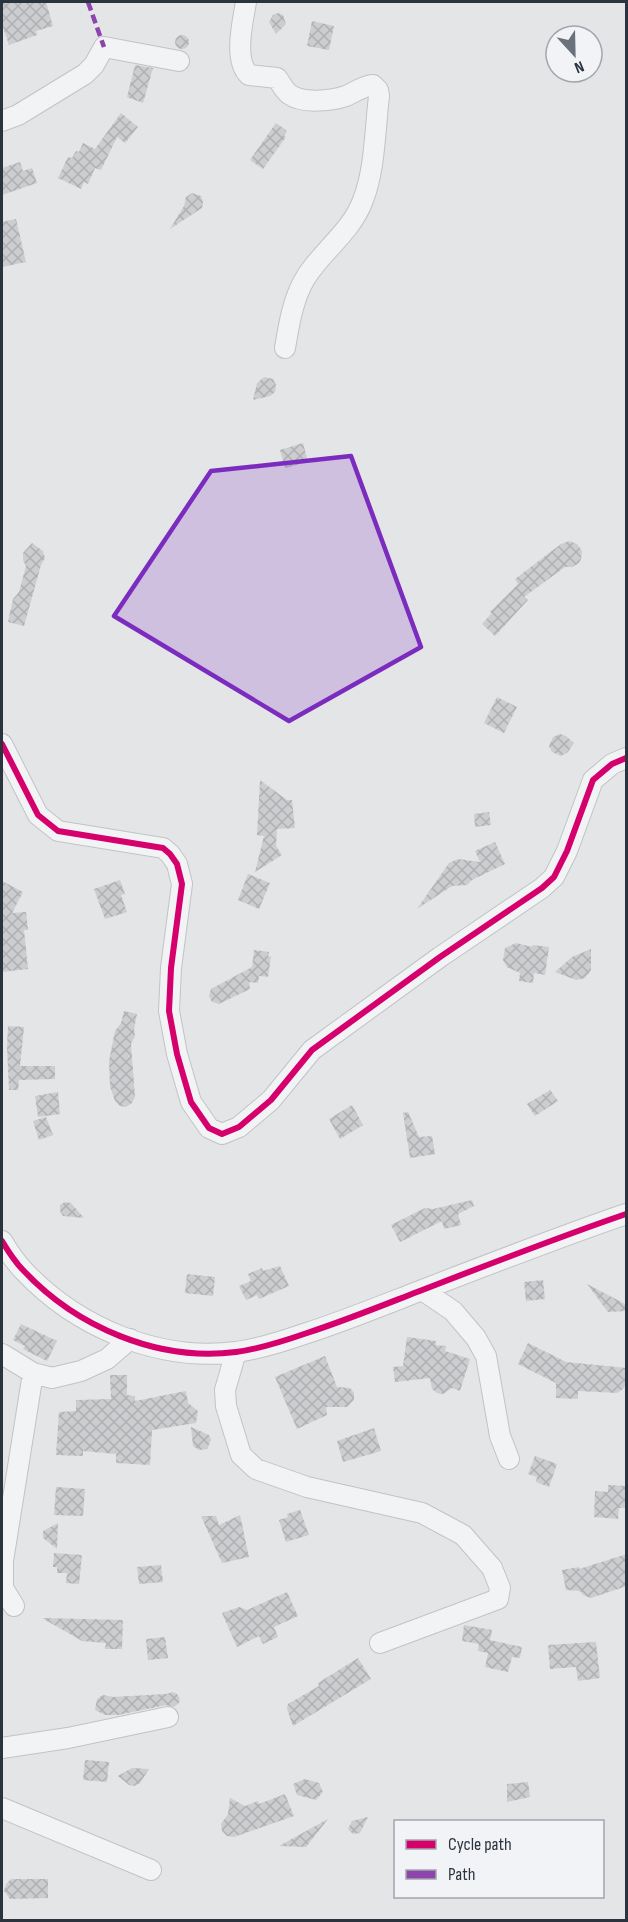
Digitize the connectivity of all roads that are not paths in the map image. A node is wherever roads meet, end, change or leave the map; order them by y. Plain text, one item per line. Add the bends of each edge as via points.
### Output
1 (246, 2) edge
2 (179, 61) dead end
3 (2, 121) edge
4 (285, 348) dead end
5 (2, 744) edge
6 (627, 758) edge
7 (627, 1214) edge
8 (2, 1241) edge
9 (422, 1290) junction
10 (130, 1339) junction
11 (236, 1352) junction
12 (2, 1354) edge
13 (33, 1373) junction
14 (509, 1459) dead end
15 (14, 1606) dead end
16 (380, 1643) dead end
17 (168, 1717) dead end
18 (2, 1748) edge
19 (2, 1808) edge
20 (152, 1870) dead end

1 - 4 street via 240,43 241,65 249,75 277,78 288,93 302,99 346,96 367,85 373,85 379,96 372,162 363,200 351,224 305,278 291,312
2 - 3 street via 104,47 85,74
5 - 6 street via 38,815 58,831 163,848 177,864 182,884 169,1011 191,1102 210,1128 222,1134 239,1127 271,1100 312,1050 554,877 593,780 612,764
7 - 9 street
8 - 10 street via 22,1270 63,1306
9 - 11 street via 341,1322 275,1344
9 - 14 street via 453,1311 486,1356 500,1436
10 - 11 street via 191,1353
10 - 13 street via 107,1359 81,1371 52,1378
11 - 16 street via 225,1390 226,1406 241,1455 256,1469 307,1487 422,1513 463,1535 492,1568 500,1588 498,1599
12 - 13 street
13 - 15 street via 3,1561 3,1588
17 - 18 street
19 - 20 street

